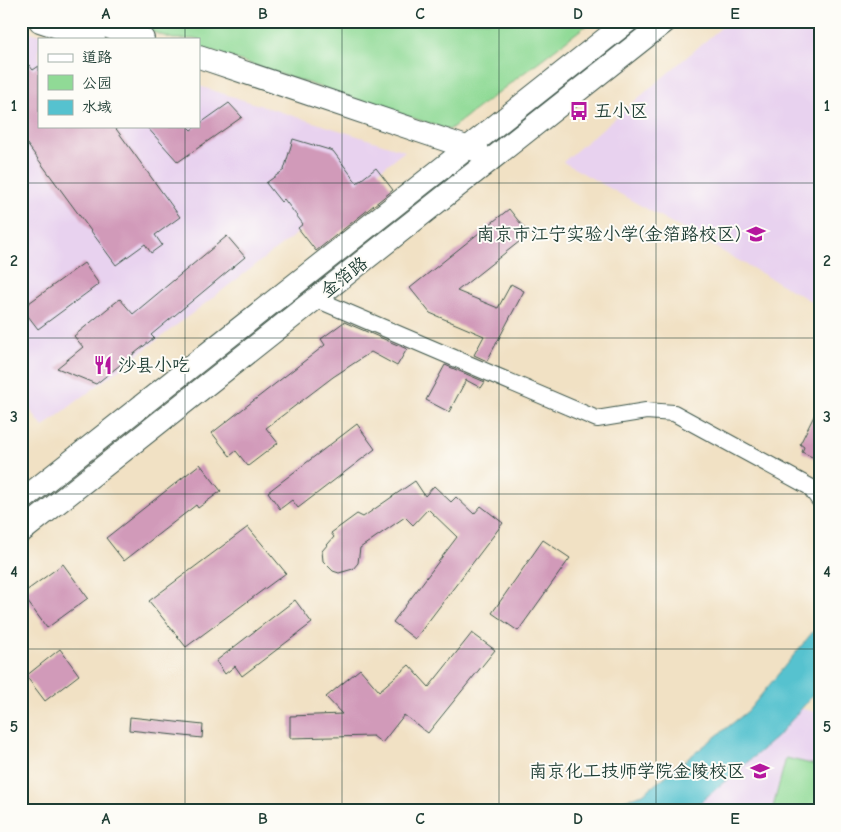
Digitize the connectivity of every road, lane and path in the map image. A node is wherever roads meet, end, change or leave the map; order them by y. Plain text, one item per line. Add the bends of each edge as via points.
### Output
1 (40, 21) edge
2 (92, 21) edge
3 (628, 21) edge
4 (666, 21) edge
5 (91, 38) edge
6 (141, 38) edge
7 (200, 57) edge
8 (200, 73) edge
9 (463, 152) junction
10 (490, 161) junction
11 (316, 299) junction
12 (21, 501) edge
13 (820, 501) edge
14 (21, 532) edge

1 - 5 main road
2 - 6 main road
3 - 9 main road, 金箔路
4 - 10 main road, 金箔路
7 - 9 main road
8 - 9 main road
9 - 10 main road
9 - 12 main road, 金箔路
10 - 11 main road, 金箔路
11 - 13 street via 597,420 646,411 674,413 810,487
11 - 14 main road, 金箔路

